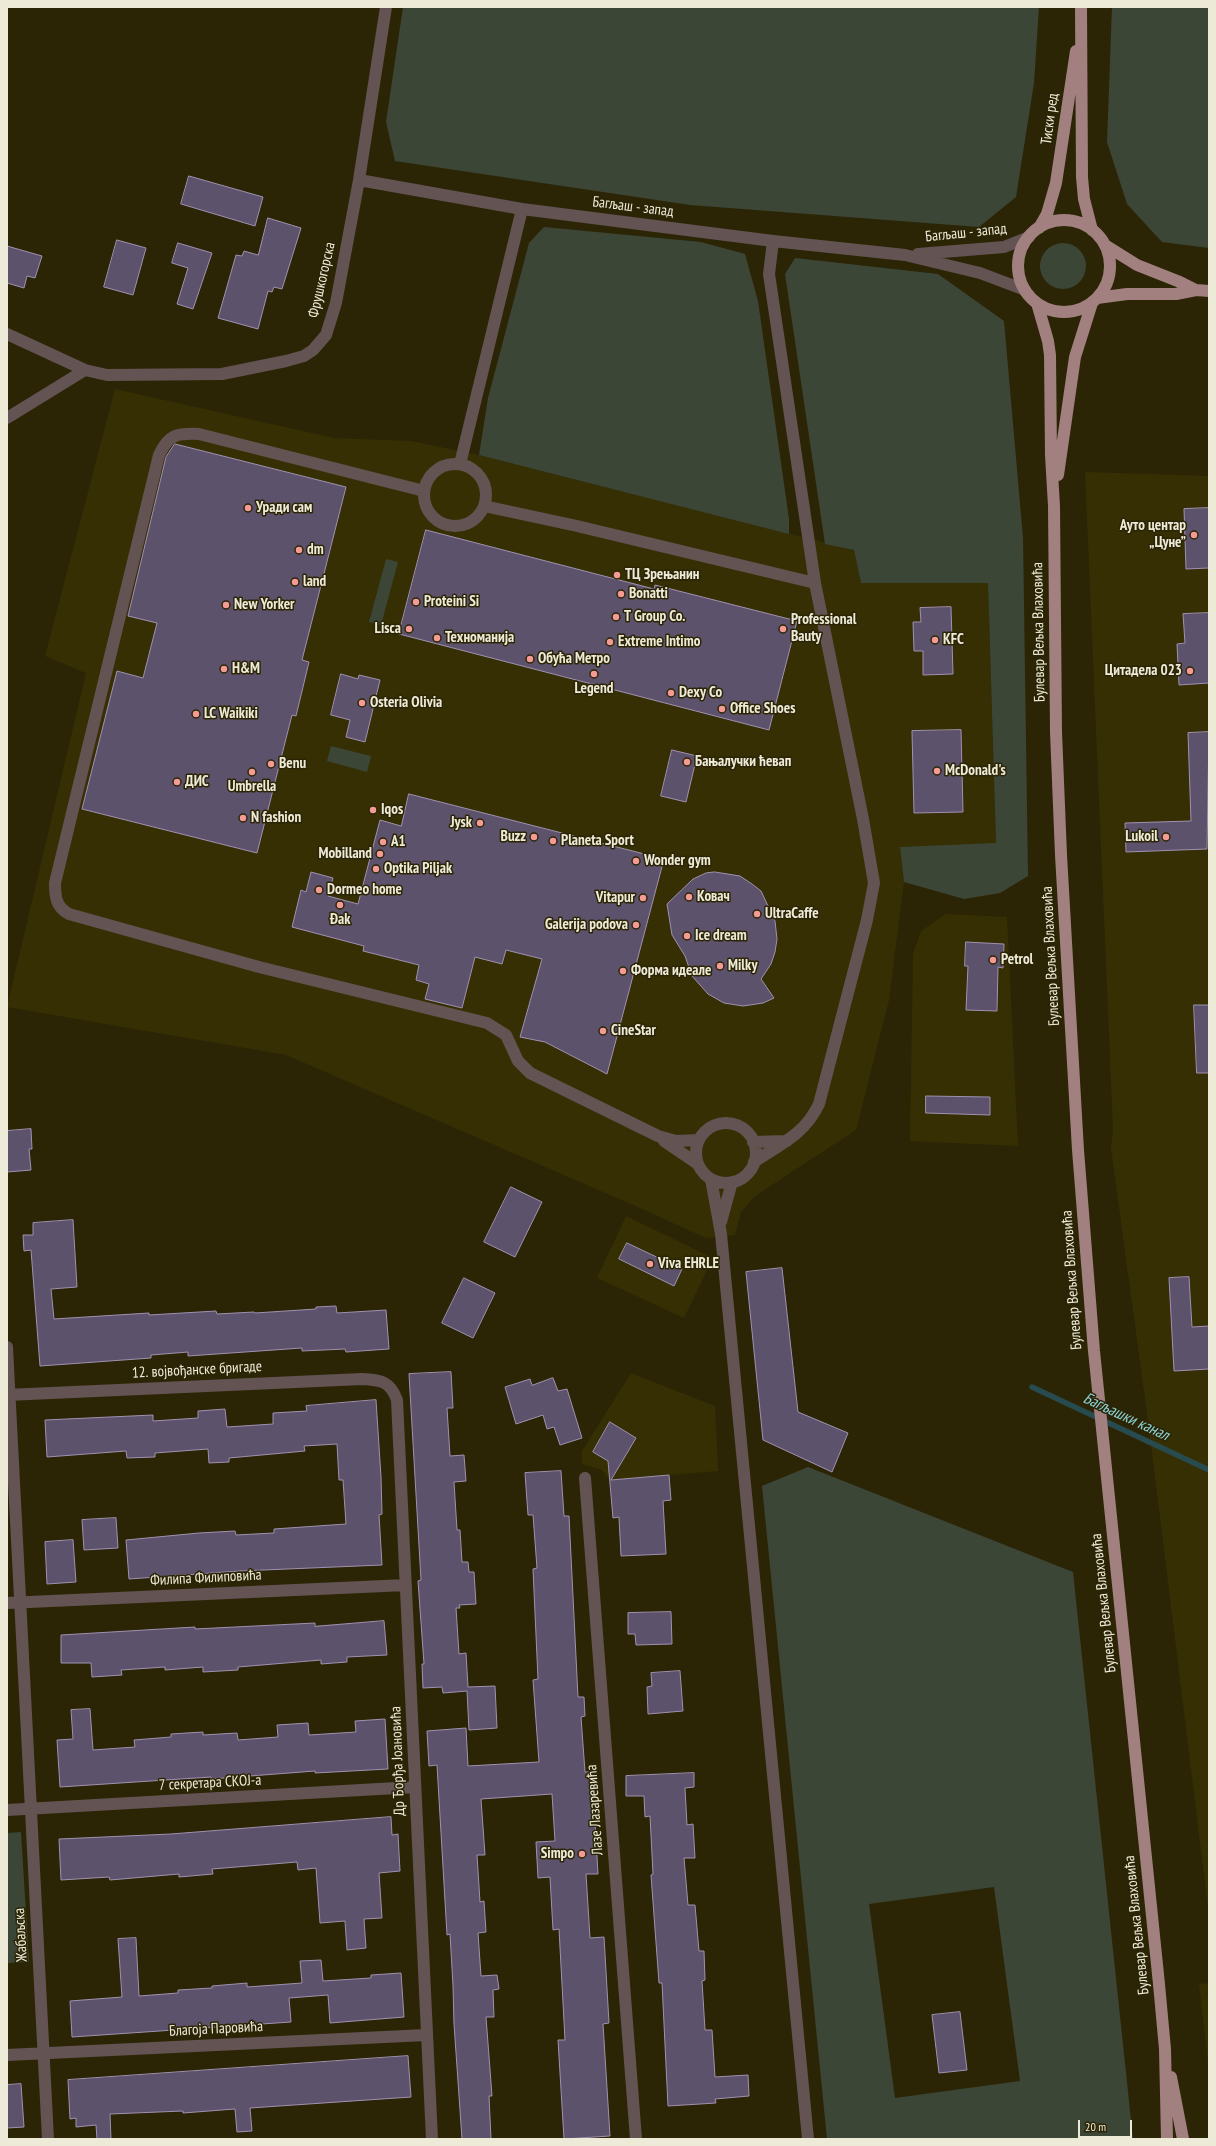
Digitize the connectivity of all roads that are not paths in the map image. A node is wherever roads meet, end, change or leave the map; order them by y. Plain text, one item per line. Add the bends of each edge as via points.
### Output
1 (386, 7) edge
2 (1081, 9) edge
3 (359, 180) junction
4 (522, 209) junction
5 (1039, 228) junction
6 (1092, 230) junction
7 (1029, 237) junction
8 (773, 241) junction
9 (1105, 245) junction
10 (905, 255) junction
11 (1025, 290) junction
12 (1196, 290) junction
13 (1209, 291) edge
14 (1094, 300) junction
15 (1037, 303) junction
16 (7, 334) edge
17 (85, 370) junction
18 (7, 418) edge
19 (460, 464) junction
20 (424, 491) junction
21 (484, 506) junction
22 (1054, 506) junction
23 (815, 583) junction
24 (658, 1136) junction
25 (699, 1140) junction
26 (787, 1141) junction
27 (753, 1142) junction
28 (754, 1162) junction
29 (698, 1164) junction
30 (711, 1179) junction
31 (732, 1182) junction
32 (720, 1227) junction
33 (7, 1347) edge
34 (388, 1384) joint
35 (9, 1395) edge
36 (585, 1478) dead end
37 (406, 1585) junction
38 (21, 1602) junction
39 (7, 1603) edge
40 (414, 1787) junction
41 (30, 1809) junction
42 (7, 1810) edge
43 (426, 2035) junction
44 (1165, 2049) junction
45 (44, 2054) junction
46 (7, 2055) edge
47 (48, 2139) edge
48 (432, 2139) edge
49 (636, 2139) edge
50 (808, 2139) edge
51 (1167, 2139) edge
52 (1183, 2139) edge

1 - 3 street, Фрушкогорска
2 - 5 main road, Тиски ред via 1058,172 1051,203
2 - 6 main road, Тиски ред via 1082,177 1084,199
3 - 4 street, Багљаш - запад
3 - 17 street, Фрушкогорска via 336,303 326,335 313,350 286,362 222,374 131,376 107,375
4 - 8 street, Багљаш - запад
4 - 19 street
5 - 6 main road via 1052,222 1066,220 1080,223
5 - 7 main road
6 - 9 main road
7 - 10 street, Багљаш - запад via 1004,247 980,251
7 - 11 main road via 1019,257 1018,268
8 - 10 street, Багљаш - запад
8 - 23 street via 770,274 772,296
9 - 12 main road via 1137,265
9 - 14 main road via 1109,256 1108,278
10 - 11 street, Багљаш - запад via 980,273
11 - 15 main road
12 - 13 main road
12 - 14 main road via 1176,294 1127,294
14 - 15 main road via 1079,310 1065,312 1050,310
14 - 22 main road, Булевар Вељка Влаховића via 1080,338 1071,377
15 - 22 main road, Булевар Вељка Влаховића via 1050,355
16 - 17 street, Фрушкогорска
17 - 18 street
19 - 20 street via 445,466 432,473
19 - 21 street via 468,467 482,480
20 - 21 street via 426,507 430,514 443,524 467,524
20 - 24 street via 199,434 185,433 173,436 165,443 56,883 57,904 69,914 182,946 487,1023 506,1035 518,1061 530,1073
21 - 23 street
22 - 44 main road, Булевар Вељка Влаховића via 1056,725 1061,862 1078,1150 1098,1397
23 - 26 street via 874,884 820,1104 812,1120
24 - 25 street via 676,1141
24 - 29 street
25 - 27 street via 709,1128 723,1123 738,1126 750,1135
25 - 29 street via 696,1148
26 - 27 street
26 - 28 street
27 - 28 street
28 - 31 street via 746,1174
29 - 30 street
30 - 31 street
30 - 32 street
31 - 32 street
32 - 50 street
33 - 35 street, Жабаљска
34 - 35 street, 12. војвођанске бригаде via 362,1379
34 - 37 street, Др Ђорђа Јоановића via 397,1400
35 - 38 street, Жабаљска
36 - 49 street, Лазе Лазаревића
37 - 38 street, Филипа Филиповића
37 - 40 street, Др Ђорђа Јоановића
38 - 39 street, Филипа Филиповића
38 - 41 street, Жабаљска
40 - 41 street, 7 секретара СКОЈ-а
40 - 43 street, Др Ђорђа Јоановића
41 - 42 street, 7 секретара СКОЈ-а
41 - 45 street, Жабаљска
43 - 45 street, Благоја Паровића
43 - 48 street, Др Ђорђа Јоановића
44 - 51 main road, Булевар Вељка Влаховића
44 - 52 main road, Булевар Вељка Влаховића
45 - 46 street, Благоја Паровића
45 - 47 street, Жабаљска

